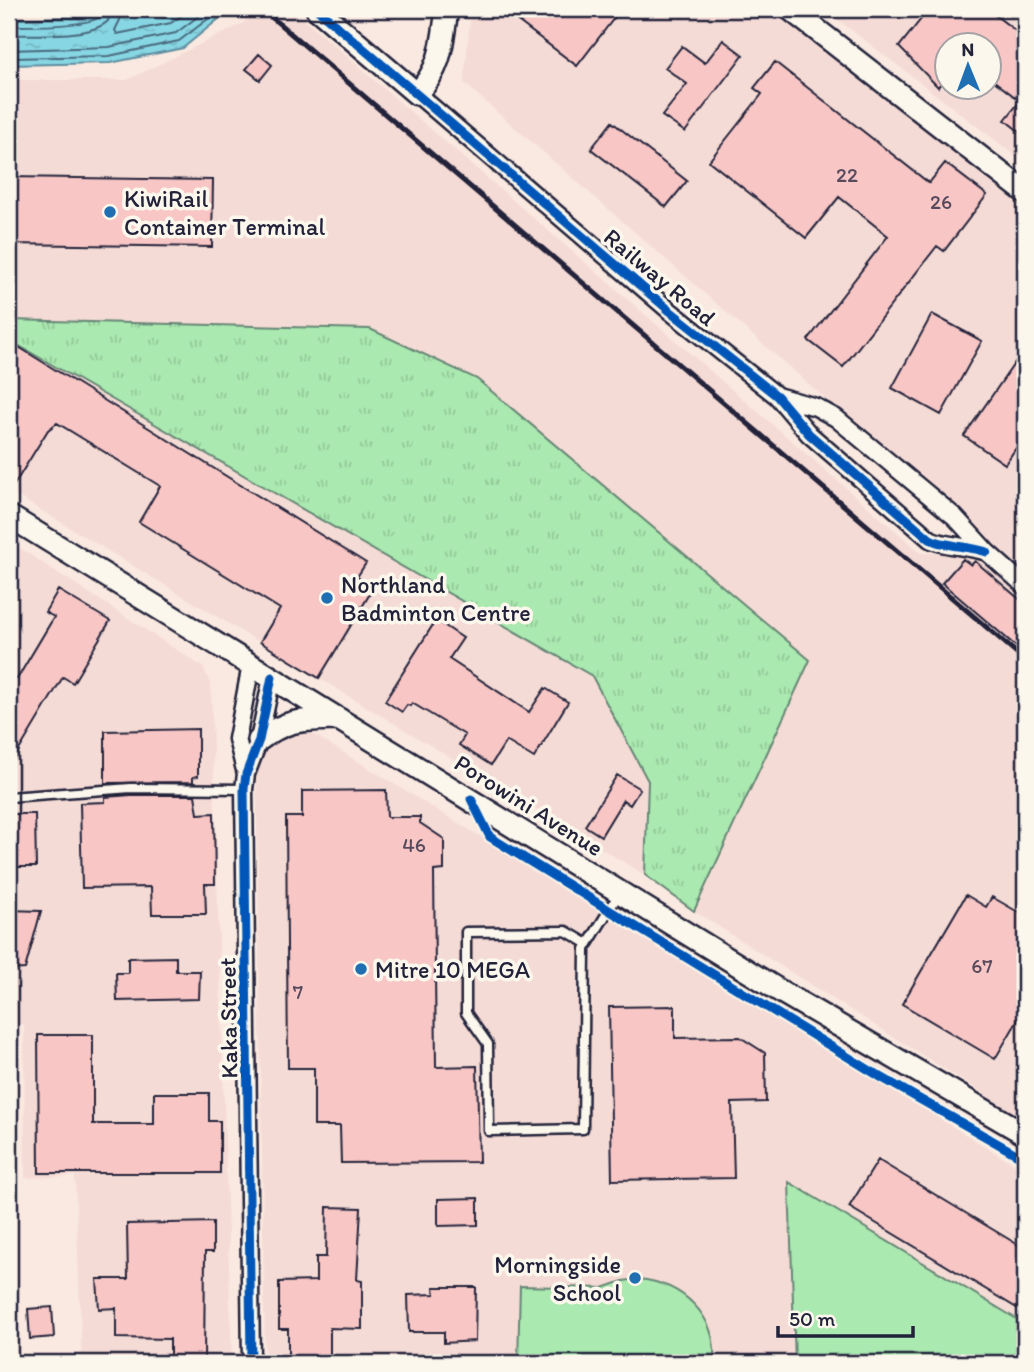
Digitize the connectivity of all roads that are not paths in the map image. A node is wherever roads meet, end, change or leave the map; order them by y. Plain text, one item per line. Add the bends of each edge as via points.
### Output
1 (317, 9) edge
2 (447, 9) edge
3 (790, 9) edge
4 (417, 94) junction
5 (1025, 192) edge
6 (777, 397) junction
7 (9, 516) edge
8 (987, 552) junction
9 (1025, 586) edge
10 (251, 665) junction
11 (272, 677) junction
12 (339, 719) junction
13 (259, 740) junction
14 (245, 782) junction
15 (9, 797) edge
16 (620, 892) junction
17 (588, 944) junction
18 (1025, 1134) edge
19 (251, 1363) edge

1 - 4 main road, Railway Road
2 - 4 main road via 438,64
3 - 5 main road
4 - 6 street, Railway Road
6 - 8 street, Railway Road via 816,407 836,418 955,517
6 - 8 street, Railway Road via 808,434 933,541
7 - 10 main road, Porowini Avenue
8 - 9 street, Railway Road
10 - 11 main road, Porowini Avenue
10 - 14 street, Kaka Street via 237,738
11 - 12 main road, Porowini Avenue
11 - 13 street, Kaka Street
12 - 13 main road via 297,720
12 - 16 main road, Porowini Avenue
13 - 14 street, Kaka Street
14 - 15 lane
14 - 19 street, Kaka Street
16 - 17 lane
16 - 18 main road, Porowini Avenue
17 - 17 lane via 583,1129 489,1131 488,1044 466,1013 466,932 566,931

